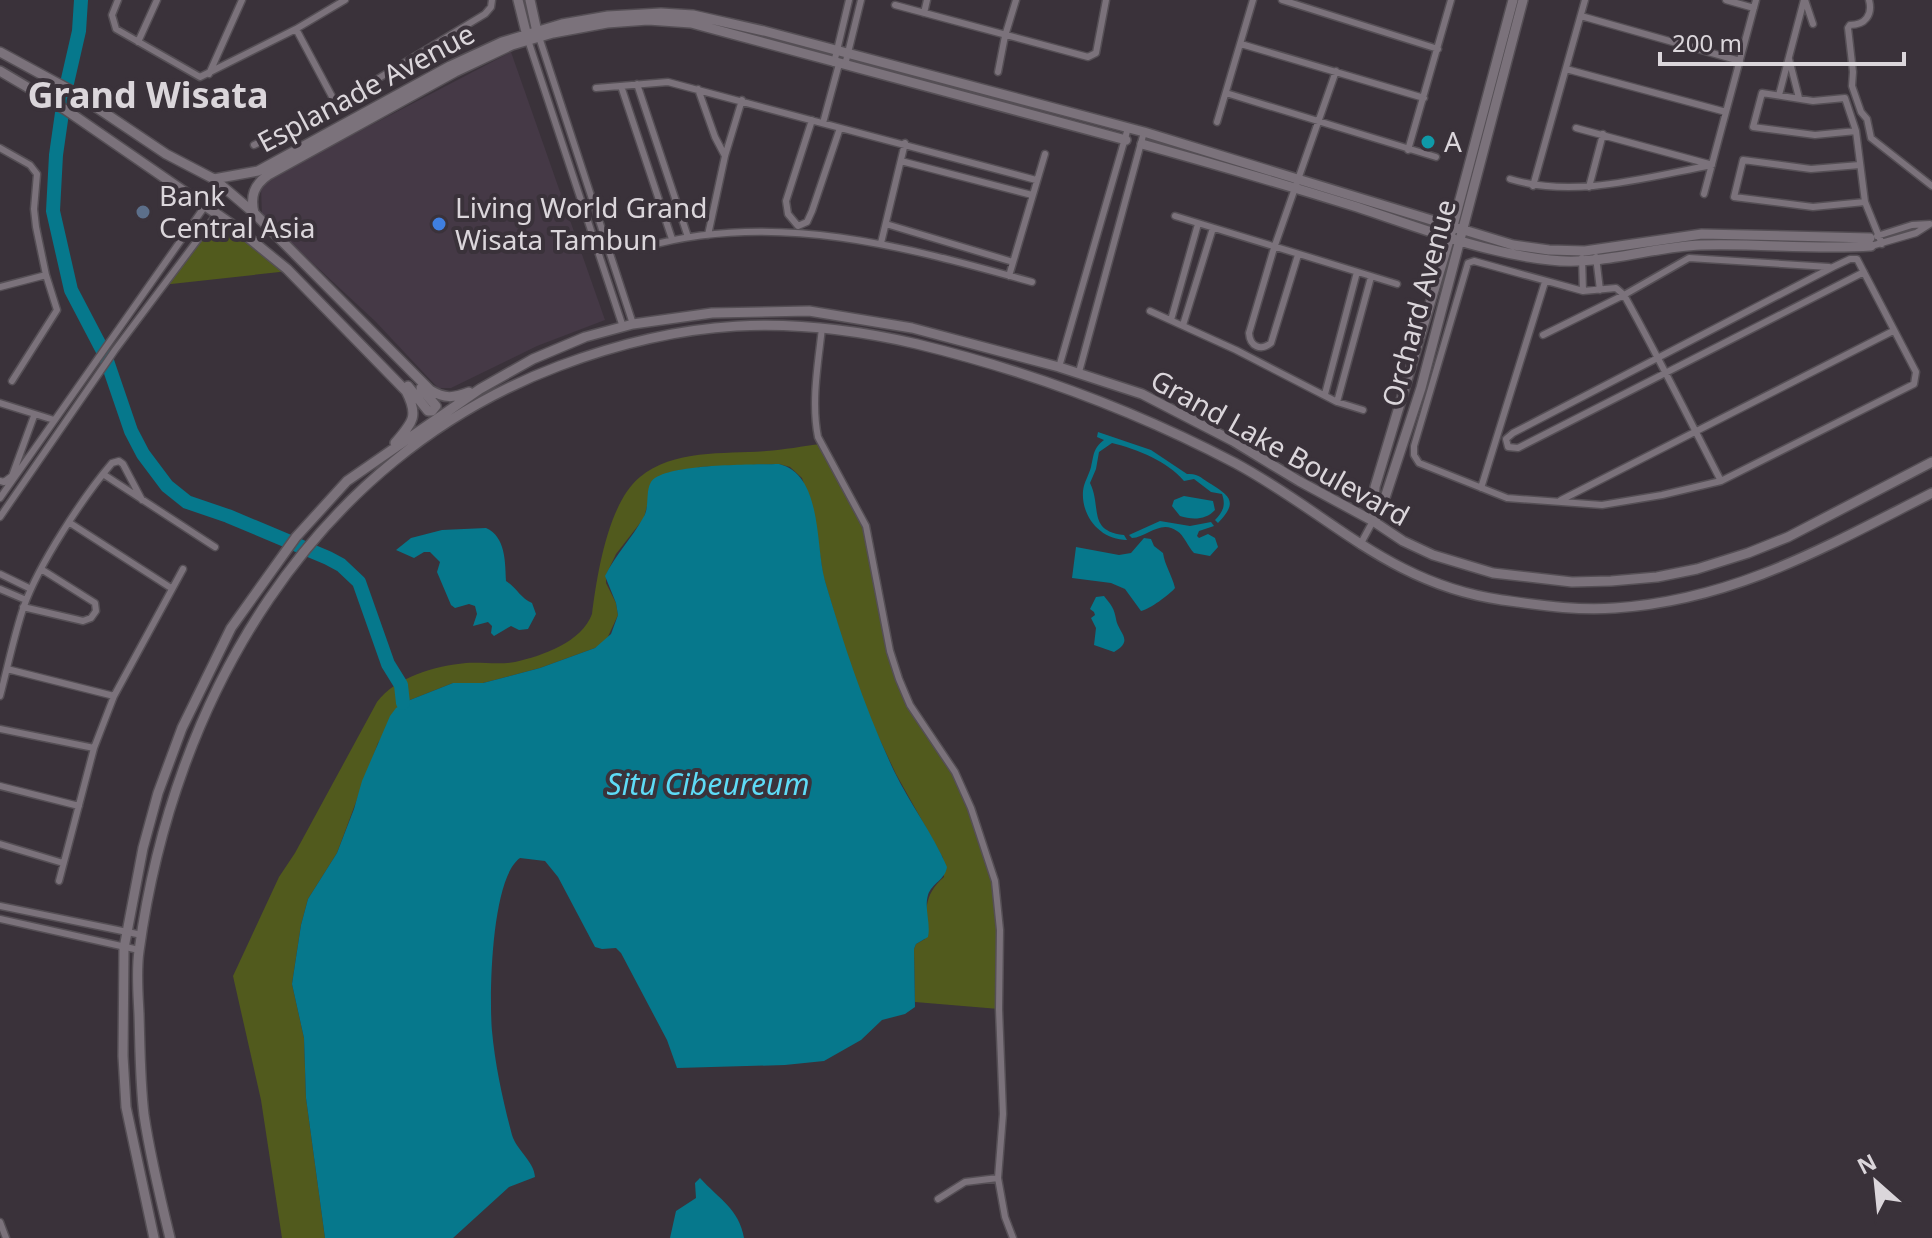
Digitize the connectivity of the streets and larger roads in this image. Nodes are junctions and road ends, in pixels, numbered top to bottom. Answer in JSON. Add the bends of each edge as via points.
{"nodes":[{"id":1,"x":118,"y":0,"type":"edge"},
{"id":2,"x":157,"y":0,"type":"edge"},
{"id":3,"x":242,"y":0,"type":"edge"},
{"id":4,"x":345,"y":0,"type":"edge"},
{"id":5,"x":492,"y":0,"type":"edge"},
{"id":6,"x":518,"y":0,"type":"edge"},
{"id":7,"x":530,"y":0,"type":"edge"},
{"id":8,"x":849,"y":0,"type":"edge"},
{"id":9,"x":861,"y":0,"type":"edge"},
{"id":10,"x":927,"y":0,"type":"edge"},
{"id":11,"x":1016,"y":0,"type":"edge"},
{"id":12,"x":1106,"y":0,"type":"edge"},
{"id":13,"x":1253,"y":0,"type":"edge"},
{"id":14,"x":1282,"y":0,"type":"edge"},
{"id":15,"x":1451,"y":0,"type":"edge"},
{"id":16,"x":1513,"y":0,"type":"edge"},
{"id":17,"x":1523,"y":0,"type":"edge"},
{"id":18,"x":1585,"y":0,"type":"edge"},
{"id":19,"x":1726,"y":0,"type":"edge"},
{"id":20,"x":1804,"y":0,"type":"edge"},
{"id":21,"x":1869,"y":0,"type":"edge"},
{"id":22,"x":1755,"y":4,"type":"edge"},
{"id":23,"x":895,"y":5,"type":"dead end"},
{"id":24,"x":846,"y":10,"type":"junction"},
{"id":25,"x":857,"y":13,"type":"junction"},
{"id":26,"x":924,"y":13,"type":"junction"},
{"id":27,"x":1581,"y":16,"type":"junction"},
{"id":28,"x":1813,"y":24,"type":"dead end"},
{"id":29,"x":296,"y":29,"type":"junction"},
{"id":30,"x":538,"y":33,"type":"junction"},
{"id":31,"x":1005,"y":36,"type":"junction"},
{"id":32,"x":525,"y":37,"type":"junction"},
{"id":33,"x":138,"y":42,"type":"junction"},
{"id":34,"x":511,"y":42,"type":"junction"},
{"id":35,"x":1241,"y":44,"type":"junction"},
{"id":36,"x":1438,"y":49,"type":"junction"},
{"id":37,"x":836,"y":51,"type":"junction"},
{"id":38,"x":0,"y":52,"type":"edge"},
{"id":39,"x":848,"y":54,"type":"junction"},
{"id":40,"x":1789,"y":58,"type":"junction"},
{"id":41,"x":1740,"y":61,"type":"junction"},
{"id":42,"x":839,"y":64,"type":"junction"},
{"id":43,"x":1566,"y":69,"type":"junction"},
{"id":44,"x":0,"y":71,"type":"edge"},
{"id":45,"x":1336,"y":71,"type":"junction"},
{"id":46,"x":998,"y":72,"type":"dead end"},
{"id":47,"x":1499,"y":72,"type":"junction"},
{"id":48,"x":209,"y":74,"type":"junction"},
{"id":49,"x":637,"y":84,"type":"junction"},
{"id":50,"x":621,"y":86,"type":"junction"},
{"id":51,"x":596,"y":88,"type":"dead end"},
{"id":52,"x":698,"y":89,"type":"junction"},
{"id":53,"x":1226,"y":93,"type":"junction"},
{"id":54,"x":1779,"y":95,"type":"junction"},
{"id":55,"x":1424,"y":98,"type":"junction"},
{"id":56,"x":1799,"y":98,"type":"junction"},
{"id":57,"x":742,"y":100,"type":"junction"},
{"id":58,"x":336,"y":104,"type":"junction"},
{"id":59,"x":1726,"y":112,"type":"junction"},
{"id":60,"x":812,"y":120,"type":"junction"},
{"id":61,"x":1217,"y":122,"type":"dead end"},
{"id":62,"x":823,"y":123,"type":"junction"},
{"id":63,"x":1318,"y":123,"type":"junction"},
{"id":64,"x":840,"y":128,"type":"junction"},
{"id":65,"x":1128,"y":128,"type":"junction"},
{"id":66,"x":1576,"y":128,"type":"dead end"},
{"id":67,"x":1856,"y":131,"type":"junction"},
{"id":68,"x":1144,"y":132,"type":"junction"},
{"id":69,"x":1603,"y":134,"type":"junction"},
{"id":70,"x":1126,"y":140,"type":"junction"},
{"id":71,"x":905,"y":143,"type":"junction"},
{"id":72,"x":1142,"y":144,"type":"junction"},
{"id":73,"x":254,"y":145,"type":"dead end"},
{"id":74,"x":0,"y":148,"type":"edge"},
{"id":75,"x":1408,"y":150,"type":"junction"},
{"id":76,"x":1045,"y":154,"type":"dead end"},
{"id":77,"x":725,"y":156,"type":"junction"},
{"id":78,"x":1436,"y":157,"type":"dead end"},
{"id":79,"x":901,"y":161,"type":"junction"},
{"id":80,"x":1712,"y":165,"type":"junction"},
{"id":81,"x":1860,"y":165,"type":"junction"},
{"id":82,"x":214,"y":179,"type":"junction"},
{"id":83,"x":1510,"y":179,"type":"dead end"},
{"id":84,"x":1036,"y":180,"type":"junction"},
{"id":85,"x":1297,"y":182,"type":"junction"},
{"id":86,"x":1533,"y":186,"type":"junction"},
{"id":87,"x":1932,"y":186,"type":"edge"},
{"id":88,"x":1589,"y":187,"type":"junction"},
{"id":89,"x":1704,"y":194,"type":"dead end"},
{"id":90,"x":1032,"y":195,"type":"junction"},
{"id":91,"x":1865,"y":202,"type":"junction"},
{"id":92,"x":205,"y":206,"type":"junction"},
{"id":93,"x":254,"y":213,"type":"junction"},
{"id":94,"x":217,"y":214,"type":"junction"},
{"id":95,"x":1175,"y":216,"type":"dead end"},
{"id":96,"x":1931,"y":223,"type":"edge"},
{"id":97,"x":886,"y":224,"type":"junction"},
{"id":98,"x":1198,"y":224,"type":"junction"},
{"id":99,"x":1213,"y":228,"type":"junction"},
{"id":100,"x":1456,"y":233,"type":"junction"},
{"id":101,"x":708,"y":235,"type":"junction"},
{"id":102,"x":688,"y":237,"type":"junction"},
{"id":103,"x":672,"y":239,"type":"junction"},
{"id":104,"x":1873,"y":240,"type":"junction"},
{"id":105,"x":881,"y":243,"type":"junction"},
{"id":106,"x":1882,"y":244,"type":"junction"},
{"id":107,"x":645,"y":247,"type":"dead end"},
{"id":108,"x":1274,"y":248,"type":"junction"},
{"id":109,"x":1595,"y":250,"type":"junction"},
{"id":110,"x":1581,"y":251,"type":"junction"},
{"id":111,"x":1298,"y":255,"type":"junction"},
{"id":112,"x":1596,"y":261,"type":"junction"},
{"id":113,"x":1013,"y":262,"type":"junction"},
{"id":114,"x":1582,"y":262,"type":"junction"},
{"id":115,"x":1833,"y":267,"type":"junction"},
{"id":116,"x":1357,"y":272,"type":"junction"},
{"id":117,"x":1864,"y":272,"type":"junction"},
{"id":118,"x":46,"y":275,"type":"junction"},
{"id":119,"x":1009,"y":276,"type":"junction"},
{"id":120,"x":1371,"y":277,"type":"junction"},
{"id":121,"x":1032,"y":282,"type":"dead end"},
{"id":122,"x":1545,"y":282,"type":"junction"},
{"id":123,"x":1397,"y":284,"type":"dead end"},
{"id":124,"x":0,"y":287,"type":"edge"},
{"id":125,"x":1600,"y":290,"type":"junction"},
{"id":126,"x":1583,"y":291,"type":"junction"},
{"id":127,"x":1624,"y":295,"type":"junction"},
{"id":128,"x":1150,"y":311,"type":"dead end"},
{"id":129,"x":1171,"y":320,"type":"junction"},
{"id":130,"x":367,"y":325,"type":"junction"},
{"id":131,"x":1183,"y":325,"type":"junction"},
{"id":132,"x":628,"y":326,"type":"junction"},
{"id":133,"x":822,"y":328,"type":"junction"},
{"id":134,"x":1893,"y":331,"type":"junction"},
{"id":135,"x":1543,"y":335,"type":"dead end"},
{"id":136,"x":1659,"y":359,"type":"junction"},
{"id":137,"x":1038,"y":361,"type":"junction"},
{"id":138,"x":385,"y":367,"type":"junction"},
{"id":139,"x":1059,"y":367,"type":"junction"},
{"id":140,"x":1079,"y":372,"type":"junction"},
{"id":141,"x":1666,"y":373,"type":"junction"},
{"id":142,"x":1034,"y":376,"type":"junction"},
{"id":143,"x":12,"y":381,"type":"dead end"},
{"id":144,"x":1106,"y":382,"type":"junction"},
{"id":145,"x":480,"y":389,"type":"junction"},
{"id":146,"x":1325,"y":394,"type":"junction"},
{"id":147,"x":1099,"y":401,"type":"junction"},
{"id":148,"x":1337,"y":402,"type":"junction"},
{"id":149,"x":0,"y":403,"type":"edge"},
{"id":150,"x":1363,"y":410,"type":"dead end"},
{"id":151,"x":34,"y":416,"type":"junction"},
{"id":152,"x":54,"y":420,"type":"junction"},
{"id":153,"x":64,"y":423,"type":"junction"},
{"id":154,"x":1695,"y":430,"type":"junction"},
{"id":155,"x":387,"y":451,"type":"junction"},
{"id":156,"x":1932,"y":462,"type":"edge"},
{"id":157,"x":103,"y":474,"type":"junction"},
{"id":158,"x":0,"y":481,"type":"edge"},
{"id":159,"x":1721,"y":481,"type":"junction"},
{"id":160,"x":1481,"y":488,"type":"junction"},
{"id":161,"x":1932,"y":493,"type":"edge"},
{"id":162,"x":0,"y":498,"type":"edge"},
{"id":163,"x":142,"y":500,"type":"junction"},
{"id":164,"x":1559,"y":501,"type":"junction"},
{"id":165,"x":0,"y":517,"type":"edge"},
{"id":166,"x":1373,"y":521,"type":"junction"},
{"id":167,"x":70,"y":523,"type":"junction"},
{"id":168,"x":1360,"y":545,"type":"junction"},
{"id":169,"x":215,"y":547,"type":"dead end"},
{"id":170,"x":41,"y":569,"type":"junction"},
{"id":171,"x":183,"y":569,"type":"dead end"},
{"id":172,"x":0,"y":574,"type":"edge"},
{"id":173,"x":171,"y":588,"type":"junction"},
{"id":174,"x":0,"y":589,"type":"edge"},
{"id":175,"x":31,"y":589,"type":"junction"},
{"id":176,"x":25,"y":604,"type":"junction"},
{"id":177,"x":7,"y":669,"type":"junction"},
{"id":178,"x":0,"y":696,"type":"edge"},
{"id":179,"x":114,"y":696,"type":"junction"},
{"id":180,"x":0,"y":729,"type":"edge"},
{"id":181,"x":94,"y":748,"type":"junction"},
{"id":182,"x":0,"y":786,"type":"edge"},
{"id":183,"x":79,"y":806,"type":"junction"},
{"id":184,"x":0,"y":844,"type":"edge"},
{"id":185,"x":63,"y":863,"type":"junction"},
{"id":186,"x":59,"y":881,"type":"dead end"},
{"id":187,"x":0,"y":906,"type":"edge"},
{"id":188,"x":0,"y":919,"type":"edge"},
{"id":189,"x":126,"y":931,"type":"junction"},
{"id":190,"x":142,"y":935,"type":"junction"},
{"id":191,"x":124,"y":948,"type":"junction"},
{"id":192,"x":139,"y":950,"type":"junction"},
{"id":193,"x":998,"y":1178,"type":"junction"},
{"id":194,"x":938,"y":1199,"type":"dead end"},
{"id":195,"x":0,"y":1222,"type":"edge"},
{"id":196,"x":6,"y":1238,"type":"edge"},
{"id":197,"x":154,"y":1238,"type":"edge"},
{"id":198,"x":170,"y":1238,"type":"edge"},
{"id":199,"x":1013,"y":1238,"type":"edge"}],
"edges":[{"from":1,"to":33,"type":"street","via":[[113,24]]},
{"from":2,"to":33,"type":"street"},
{"from":3,"to":48,"type":"street"},
{"from":4,"to":29,"type":"street"},
{"from":5,"to":58,"type":"street","via":[[485,14]]},
{"from":6,"to":32,"type":"street"},
{"from":7,"to":30,"type":"street"},
{"from":8,"to":24,"type":"street"},
{"from":9,"to":25,"type":"street"},
{"from":10,"to":26,"type":"street"},
{"from":11,"to":31,"type":"street"},
{"from":12,"to":31,"type":"street","via":[[1092,57]]},
{"from":13,"to":35,"type":"street"},
{"from":14,"to":36,"type":"street"},
{"from":15,"to":36,"type":"street"},
{"from":16,"to":47,"type":"street","name":"Orchard Avenue"},
{"from":17,"to":47,"type":"street","name":"Orchard Avenue"},
{"from":18,"to":27,"type":"street"},
{"from":19,"to":22,"type":"street"},
{"from":20,"to":28,"type":"street"},
{"from":20,"to":40,"type":"street"},
{"from":21,"to":87,"type":"street","via":[[1865,21],[1848,28],[1854,96],[1871,138]]},
{"from":22,"to":41,"type":"street"},
{"from":23,"to":26,"type":"street"},
{"from":24,"to":25,"type":"street"},
{"from":24,"to":37,"type":"street"},
{"from":25,"to":39,"type":"street"},
{"from":26,"to":31,"type":"street"},
{"from":27,"to":41,"type":"street"},
{"from":27,"to":43,"type":"street"},
{"from":29,"to":48,"type":"street"},
{"from":29,"to":58,"type":"street"},
{"from":30,"to":32,"type":"street","name":"Esplanade Avenue"},
{"from":30,"to":37,"type":"street","via":[[608,16],[678,14]]},
{"from":30,"to":42,"type":"street","via":[[607,23],[691,23]]},
{"from":30,"to":132,"type":"street"},
{"from":31,"to":46,"type":"street"},
{"from":32,"to":34,"type":"street","name":"Esplanade Avenue"},
{"from":32,"to":132,"type":"street"},
{"from":33,"to":48,"type":"street","via":[[195,76]]},
{"from":34,"to":82,"type":"street","name":"Esplanade Avenue","via":[[450,66],[258,171]]},
{"from":34,"to":93,"type":"street","name":"Esplanade Avenue","via":[[268,175],[253,193]]},
{"from":35,"to":45,"type":"street"},
{"from":35,"to":53,"type":"street"},
{"from":36,"to":55,"type":"street"},
{"from":37,"to":39,"type":"street"},
{"from":37,"to":42,"type":"street"},
{"from":38,"to":82,"type":"street"},
{"from":39,"to":42,"type":"street"},
{"from":39,"to":65,"type":"street"},
{"from":40,"to":54,"type":"street"},
{"from":40,"to":56,"type":"street"},
{"from":41,"to":59,"type":"street"},
{"from":42,"to":62,"type":"street"},
{"from":42,"to":70,"type":"street"},
{"from":43,"to":59,"type":"street"},
{"from":43,"to":86,"type":"street"},
{"from":44,"to":92,"type":"street"},
{"from":45,"to":55,"type":"street"},
{"from":45,"to":63,"type":"street"},
{"from":47,"to":100,"type":"street","name":"Orchard Avenue"},
{"from":49,"to":50,"type":"street"},
{"from":49,"to":52,"type":"street","via":[[668,82]]},
{"from":49,"to":102,"type":"street"},
{"from":50,"to":51,"type":"street"},
{"from":50,"to":103,"type":"street"},
{"from":52,"to":57,"type":"street"},
{"from":52,"to":77,"type":"street"},
{"from":53,"to":61,"type":"street"},
{"from":53,"to":63,"type":"street"},
{"from":54,"to":56,"type":"street"},
{"from":54,"to":67,"type":"street","via":[[1762,93],[1753,127],[1815,135]]},
{"from":55,"to":75,"type":"street"},
{"from":56,"to":67,"type":"street","via":[[1845,98]]},
{"from":57,"to":60,"type":"street"},
{"from":57,"to":77,"type":"street"},
{"from":58,"to":73,"type":"street"},
{"from":59,"to":80,"type":"street"},
{"from":60,"to":62,"type":"street"},
{"from":60,"to":64,"type":"street","via":[[786,201],[798,226],[812,211]]},
{"from":62,"to":64,"type":"street"},
{"from":63,"to":75,"type":"street"},
{"from":63,"to":85,"type":"street"},
{"from":64,"to":71,"type":"street"},
{"from":65,"to":68,"type":"street"},
{"from":65,"to":70,"type":"street"},
{"from":66,"to":69,"type":"street"},
{"from":67,"to":81,"type":"street"},
{"from":68,"to":72,"type":"street"},
{"from":68,"to":85,"type":"street"},
{"from":69,"to":80,"type":"street"},
{"from":69,"to":88,"type":"street"},
{"from":70,"to":72,"type":"street"},
{"from":70,"to":139,"type":"street"},
{"from":71,"to":79,"type":"street"},
{"from":71,"to":84,"type":"street"},
{"from":72,"to":85,"type":"street"},
{"from":72,"to":140,"type":"street"},
{"from":74,"to":118,"type":"street","via":[[36,170],[34,209]]},
{"from":75,"to":78,"type":"street"},
{"from":76,"to":84,"type":"street"},
{"from":77,"to":101,"type":"street"},
{"from":79,"to":90,"type":"street"},
{"from":79,"to":97,"type":"street"},
{"from":80,"to":88,"type":"street"},
{"from":80,"to":89,"type":"street"},
{"from":81,"to":91,"type":"street"},
{"from":81,"to":91,"type":"street","via":[[1811,169],[1743,160],[1734,197],[1813,207]]},
{"from":82,"to":93,"type":"street"},
{"from":83,"to":86,"type":"street"},
{"from":84,"to":90,"type":"street"},
{"from":85,"to":100,"type":"street"},
{"from":85,"to":108,"type":"street"},
{"from":86,"to":88,"type":"street"},
{"from":90,"to":113,"type":"street"},
{"from":91,"to":104,"type":"street"},
{"from":92,"to":94,"type":"street"},
{"from":92,"to":152,"type":"street"},
{"from":93,"to":130,"type":"street"},
{"from":94,"to":138,"type":"street","via":[[289,271]]},
{"from":94,"to":153,"type":"street"},
{"from":95,"to":98,"type":"street"},
{"from":96,"to":104,"type":"street"},
{"from":96,"to":106,"type":"street"},
{"from":97,"to":105,"type":"street"},
{"from":97,"to":113,"type":"street"},
{"from":98,"to":99,"type":"street"},
{"from":98,"to":129,"type":"street"},
{"from":99,"to":108,"type":"street"},
{"from":99,"to":131,"type":"street"},
{"from":100,"to":110,"type":"street"},
{"from":100,"to":114,"type":"street","via":[[1510,254]]},
{"from":100,"to":166,"type":"street","name":"Orchard Avenue","via":[[1375,487]]},
{"from":100,"to":166,"type":"street","name":"Orchard Avenue","via":[[1421,388]]},
{"from":101,"to":102,"type":"street"},
{"from":101,"to":105,"type":"street","via":[[763,231]]},
{"from":102,"to":103,"type":"street"},
{"from":103,"to":107,"type":"street"},
{"from":104,"to":106,"type":"street"},
{"from":104,"to":106,"type":"street"},
{"from":104,"to":109,"type":"street","via":[[1702,234]]},
{"from":104,"to":112,"type":"street","via":[[1825,249],[1700,245]]},
{"from":105,"to":119,"type":"street"},
{"from":108,"to":111,"type":"street"},
{"from":108,"to":111,"type":"street","via":[[1249,333],[1257,347],[1271,343]]},
{"from":109,"to":110,"type":"street"},
{"from":109,"to":112,"type":"street"},
{"from":110,"to":114,"type":"street"},
{"from":111,"to":116,"type":"street"},
{"from":112,"to":114,"type":"street"},
{"from":112,"to":125,"type":"street"},
{"from":113,"to":119,"type":"street"},
{"from":114,"to":126,"type":"street"},
{"from":115,"to":117,"type":"street","via":[[1854,258]]},
{"from":115,"to":127,"type":"street","via":[[1689,258]]},
{"from":115,"to":136,"type":"street"},
{"from":116,"to":120,"type":"street"},
{"from":116,"to":146,"type":"street"},
{"from":117,"to":134,"type":"street"},
{"from":117,"to":141,"type":"street"},
{"from":118,"to":124,"type":"street"},
{"from":118,"to":143,"type":"street","via":[[56,314]]},
{"from":119,"to":121,"type":"street"},
{"from":120,"to":123,"type":"street"},
{"from":120,"to":148,"type":"street"},
{"from":122,"to":126,"type":"street"},
{"from":122,"to":160,"type":"street"},
{"from":122,"to":160,"type":"street","via":[[1474,261],[1466,267],[1414,455],[1419,463]]},
{"from":125,"to":126,"type":"street"},
{"from":125,"to":127,"type":"street","via":[[1616,288]]},
{"from":127,"to":135,"type":"street"},
{"from":127,"to":136,"type":"street"},
{"from":128,"to":129,"type":"street"},
{"from":129,"to":131,"type":"street"},
{"from":130,"to":138,"type":"street","via":[[434,403],[432,411],[393,368]]},
{"from":130,"to":145,"type":"street","via":[[441,397]]},
{"from":131,"to":146,"type":"street"},
{"from":132,"to":137,"type":"street","name":"Grand Lake Boulevard","via":[[712,313],[809,311],[912,328]]},
{"from":132,"to":145,"type":"street","name":"Grand Lake Boulevard","via":[[533,359]]},
{"from":133,"to":142,"type":"street","name":"Grand Lake Boulevard","via":[[914,344]]},
{"from":133,"to":190,"type":"street","name":"Grand Lake Boulevard","via":[[759,325],[673,332],[594,353],[514,383],[430,432],[357,492],[289,568],[243,637],[194,739],[158,852]]},
{"from":133,"to":193,"type":"street","via":[[818,437],[866,526],[899,679],[955,772],[995,881],[1003,1114]]},
{"from":134,"to":154,"type":"street"},
{"from":134,"to":159,"type":"street","via":[[1916,372],[1914,384]]},
{"from":136,"to":141,"type":"street"},
{"from":136,"to":141,"type":"street","via":[[1513,433],[1506,439],[1508,447],[1518,448]]},
{"from":137,"to":139,"type":"street","name":"Grand Lake Boulevard"},
{"from":137,"to":142,"type":"street"},
{"from":138,"to":155,"type":"street","via":[[415,408],[414,419]]},
{"from":139,"to":140,"type":"street","name":"Grand Lake Boulevard"},
{"from":140,"to":144,"type":"street","name":"Grand Lake Boulevard"},
{"from":141,"to":154,"type":"street"},
{"from":142,"to":147,"type":"street","name":"Grand Lake Boulevard"},
{"from":144,"to":147,"type":"street"},
{"from":144,"to":166,"type":"street","name":"Grand Lake Boulevard","via":[[1192,419]]},
{"from":145,"to":155,"type":"street","name":"Grand Lake Boulevard"},
{"from":146,"to":148,"type":"street"},
{"from":147,"to":168,"type":"street","name":"Grand Lake Boulevard","via":[[1241,466]]},
{"from":148,"to":150,"type":"street"},
{"from":149,"to":151,"type":"street"},
{"from":151,"to":152,"type":"street"},
{"from":151,"to":158,"type":"street","via":[[12,476]]},
{"from":152,"to":153,"type":"street"},
{"from":152,"to":162,"type":"street"},
{"from":153,"to":165,"type":"street"},
{"from":154,"to":159,"type":"street"},
{"from":154,"to":164,"type":"street"},
{"from":155,"to":189,"type":"street","name":"Grand Lake Boulevard","via":[[347,481],[296,537],[231,628],[182,728],[150,820]]},
{"from":156,"to":166,"type":"street","name":"Grand Lake Boulevard","via":[[1748,553],[1697,569],[1626,580],[1572,582],[1493,573],[1433,555]]},
{"from":157,"to":163,"type":"street"},
{"from":157,"to":163,"type":"street","via":[[119,461]]},
{"from":157,"to":167,"type":"street"},
{"from":159,"to":164,"type":"street","via":[[1602,505]]},
{"from":160,"to":164,"type":"street","via":[[1507,498]]},
{"from":161,"to":168,"type":"street","name":"Grand Lake Boulevard","via":[[1759,577],[1703,595],[1610,609],[1456,591]]},
{"from":163,"to":169,"type":"street"},
{"from":166,"to":168,"type":"street","name":"Orchard Avenue"},
{"from":167,"to":170,"type":"street"},
{"from":167,"to":173,"type":"street"},
{"from":170,"to":175,"type":"street"},
{"from":170,"to":176,"type":"street","via":[[95,603],[96,611],[83,621]]},
{"from":171,"to":173,"type":"street"},
{"from":172,"to":175,"type":"street"},
{"from":173,"to":179,"type":"street"},
{"from":174,"to":176,"type":"street"},
{"from":175,"to":176,"type":"street"},
{"from":176,"to":177,"type":"street"},
{"from":177,"to":178,"type":"street"},
{"from":177,"to":179,"type":"street"},
{"from":179,"to":181,"type":"street"},
{"from":180,"to":181,"type":"street"},
{"from":181,"to":183,"type":"street"},
{"from":182,"to":183,"type":"street"},
{"from":183,"to":185,"type":"street"},
{"from":184,"to":185,"type":"street"},
{"from":185,"to":186,"type":"street"},
{"from":187,"to":189,"type":"street"},
{"from":188,"to":191,"type":"street"},
{"from":189,"to":190,"type":"street"},
{"from":189,"to":191,"type":"street","name":"Grand Lake Boulevard"},
{"from":190,"to":192,"type":"street","name":"Grand Lake Boulevard"},
{"from":191,"to":192,"type":"street"},
{"from":191,"to":197,"type":"street","name":"Grand Lake Boulevard","via":[[126,1107]]},
{"from":192,"to":198,"type":"street","name":"Grand Lake Boulevard","via":[[144,1112]]},
{"from":193,"to":194,"type":"street","via":[[965,1182]]},
{"from":193,"to":199,"type":"street"},
{"from":195,"to":196,"type":"street"}]}
